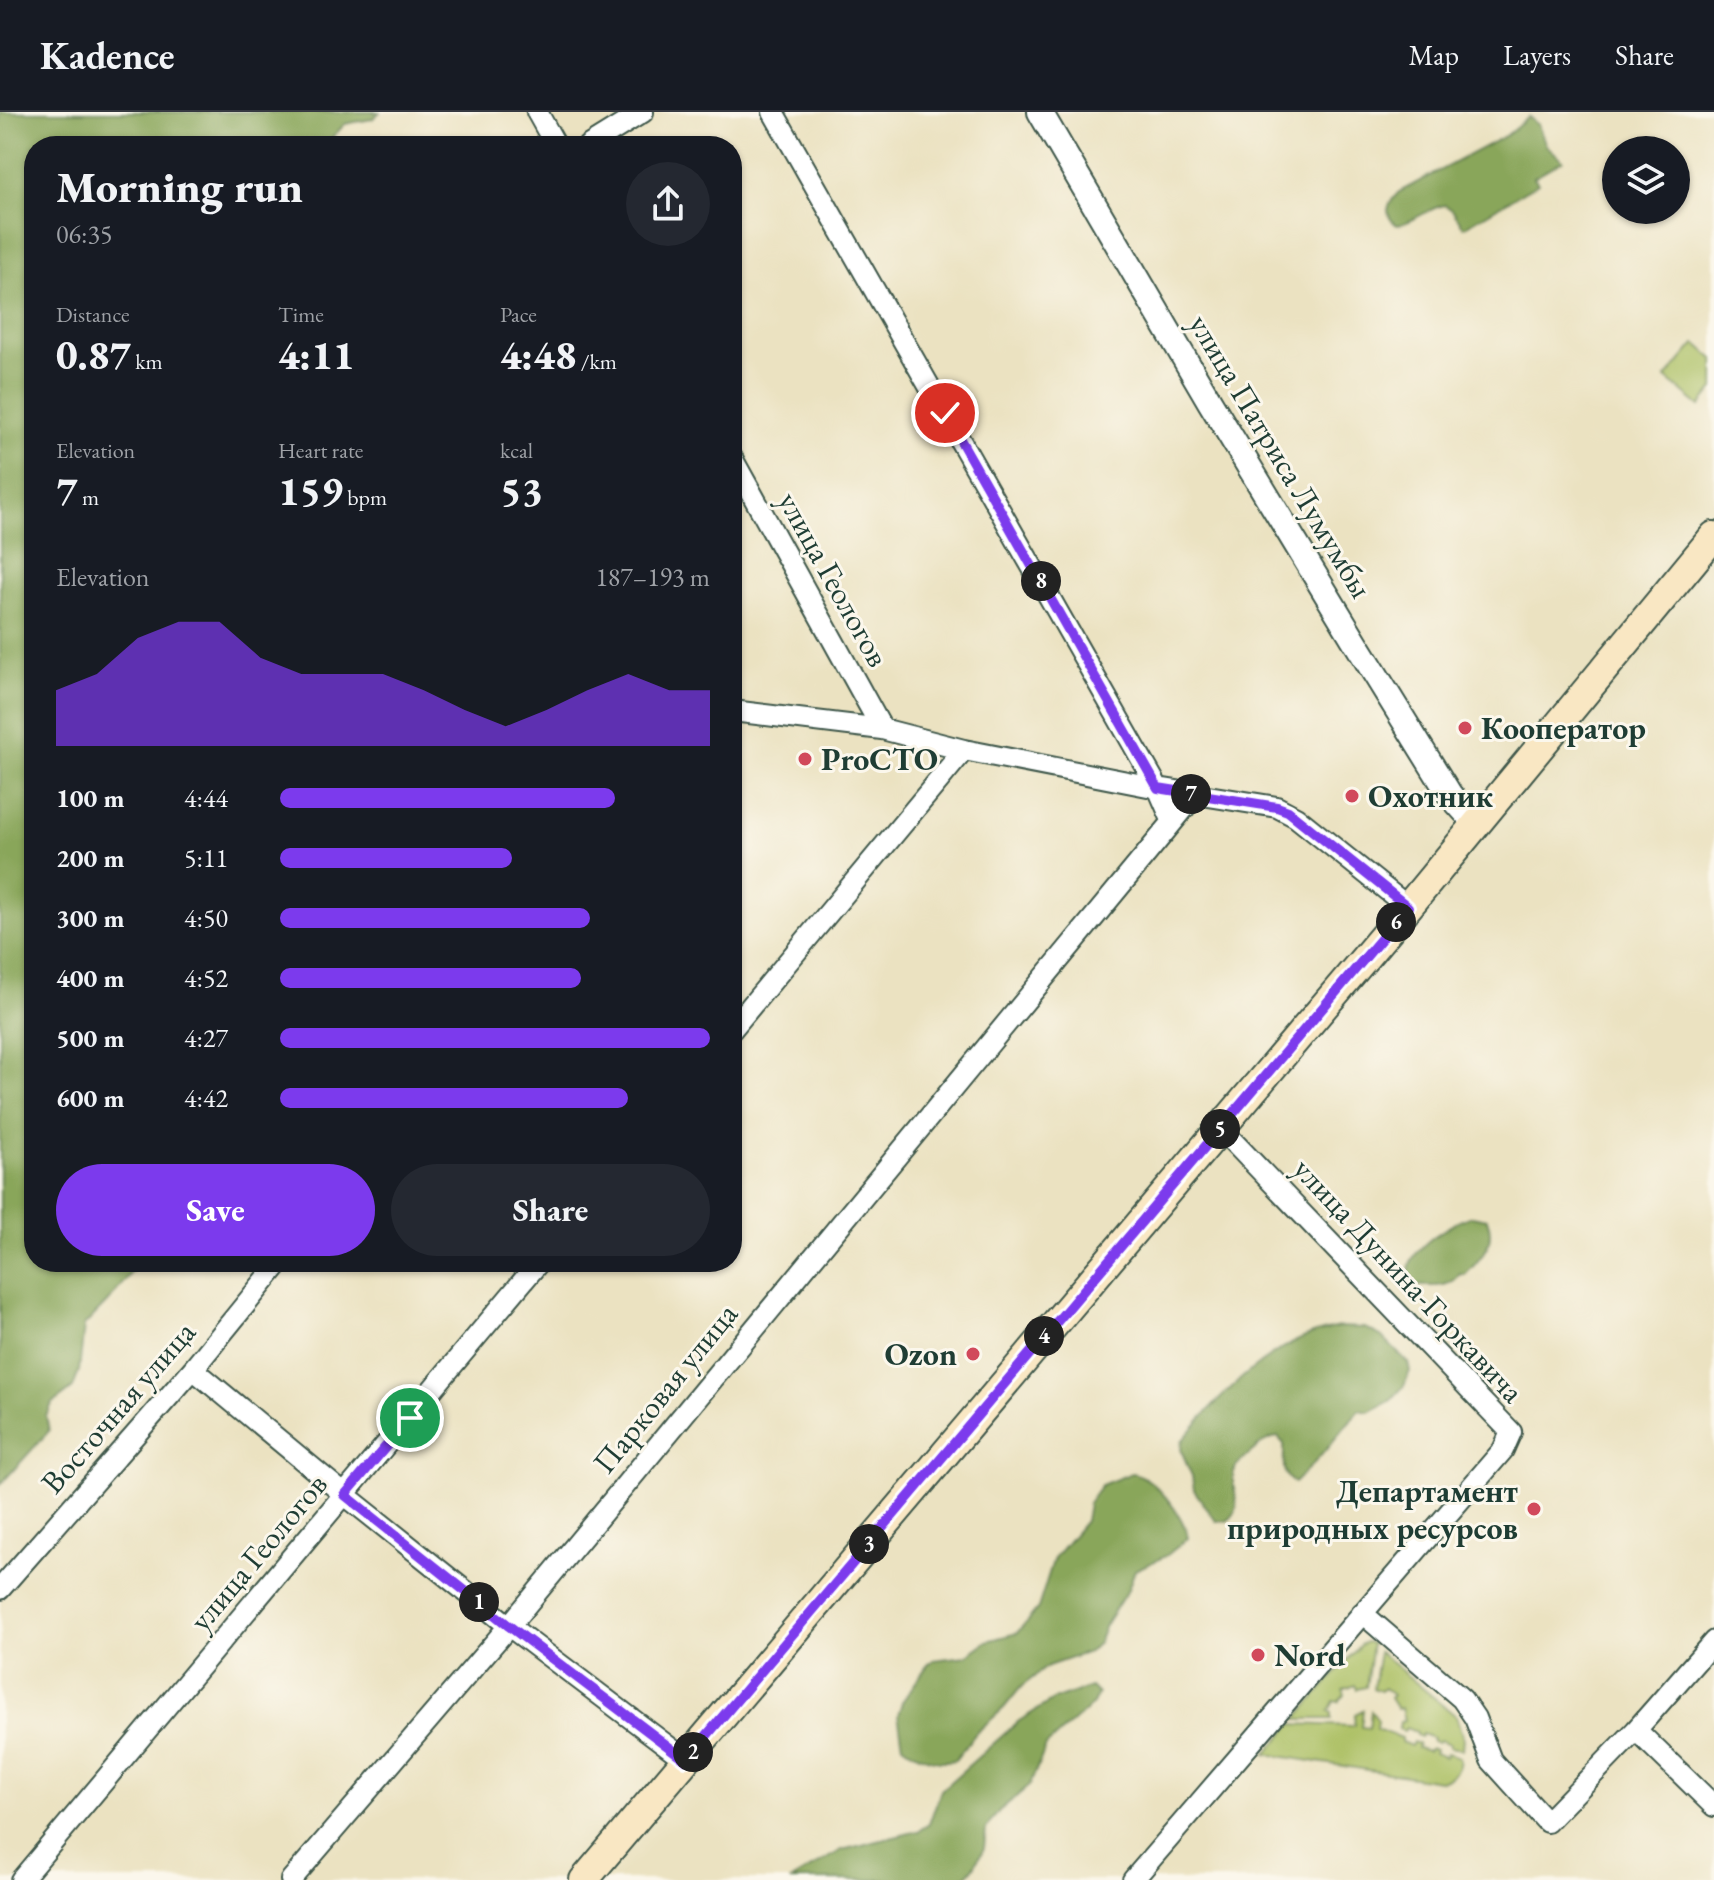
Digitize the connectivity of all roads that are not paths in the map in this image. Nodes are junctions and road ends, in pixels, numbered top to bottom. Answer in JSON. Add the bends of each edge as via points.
{"nodes":[{"id":1,"x":537,"y":112,"type":"edge"},
{"id":2,"x":643,"y":112,"type":"edge"},
{"id":3,"x":773,"y":112,"type":"edge"},
{"id":4,"x":1040,"y":112,"type":"edge"},
{"id":5,"x":550,"y":136,"type":"edge"},
{"id":6,"x":604,"y":136,"type":"edge"},
{"id":7,"x":742,"y":476,"type":"edge"},
{"id":8,"x":1714,"y":536,"type":"edge"},
{"id":9,"x":742,"y":712,"type":"edge"},
{"id":10,"x":882,"y":729,"type":"junction"},
{"id":11,"x":964,"y":750,"type":"junction"},
{"id":12,"x":1158,"y":788,"type":"junction"},
{"id":13,"x":1195,"y":795,"type":"junction"},
{"id":14,"x":1172,"y":820,"type":"junction"},
{"id":15,"x":1477,"y":825,"type":"junction"},
{"id":16,"x":1408,"y":907,"type":"junction"},
{"id":17,"x":742,"y":1017,"type":"edge"},
{"id":18,"x":1220,"y":1128,"type":"junction"},
{"id":19,"x":272,"y":1272,"type":"edge"},
{"id":20,"x":531,"y":1272,"type":"edge"},
{"id":21,"x":193,"y":1369,"type":"junction"},
{"id":22,"x":345,"y":1495,"type":"junction"},
{"id":23,"x":0,"y":1589,"type":"edge"},
{"id":24,"x":1362,"y":1613,"type":"junction"},
{"id":25,"x":509,"y":1626,"type":"junction"},
{"id":26,"x":1714,"y":1641,"type":"edge"},
{"id":27,"x":1636,"y":1730,"type":"junction"},
{"id":28,"x":686,"y":1760,"type":"junction"},
{"id":29,"x":1714,"y":1806,"type":"edge"},
{"id":30,"x":21,"y":1880,"type":"edge"},
{"id":31,"x":291,"y":1880,"type":"edge"},
{"id":32,"x":584,"y":1880,"type":"edge"},
{"id":33,"x":1133,"y":1880,"type":"edge"}],
"edges":[{"from":1,"to":5,"type":"street"},
{"from":2,"to":6,"type":"street"},
{"from":3,"to":12,"type":"street"},
{"from":4,"to":15,"type":"street","name":"улица Патриса Лумумбы","via":[[1348,630],[1450,795]]},
{"from":7,"to":10,"type":"street","name":"улица Геологов"},
{"from":8,"to":15,"type":"main road"},
{"from":9,"to":10,"type":"street"},
{"from":10,"to":11,"type":"street"},
{"from":11,"to":12,"type":"street"},
{"from":11,"to":17,"type":"street"},
{"from":12,"to":13,"type":"street"},
{"from":12,"to":14,"type":"street"},
{"from":13,"to":14,"type":"street","name":"Парковая улица"},
{"from":13,"to":16,"type":"street","via":[[1288,811]]},
{"from":14,"to":25,"type":"street","name":"Парковая улица"},
{"from":15,"to":16,"type":"main road"},
{"from":16,"to":18,"type":"main road"},
{"from":18,"to":24,"type":"street","name":"улица Дунина-Горкавича","via":[[1511,1432],[1503,1450]]},
{"from":18,"to":28,"type":"main road"},
{"from":19,"to":21,"type":"street","name":"Восточная улица"},
{"from":20,"to":22,"type":"street","name":"улица Геологов"},
{"from":21,"to":22,"type":"street"},
{"from":21,"to":23,"type":"street","name":"Восточная улица"},
{"from":22,"to":25,"type":"street"},
{"from":22,"to":30,"type":"street","name":"улица Геологов"},
{"from":24,"to":27,"type":"street","via":[[1462,1699],[1491,1760],[1547,1822]]},
{"from":24,"to":33,"type":"street","name":"улица Дунина-Горкавича"},
{"from":25,"to":28,"type":"street"},
{"from":25,"to":31,"type":"street","name":"Парковая улица"},
{"from":26,"to":27,"type":"street"},
{"from":27,"to":29,"type":"street"},
{"from":28,"to":32,"type":"main road"}]}
